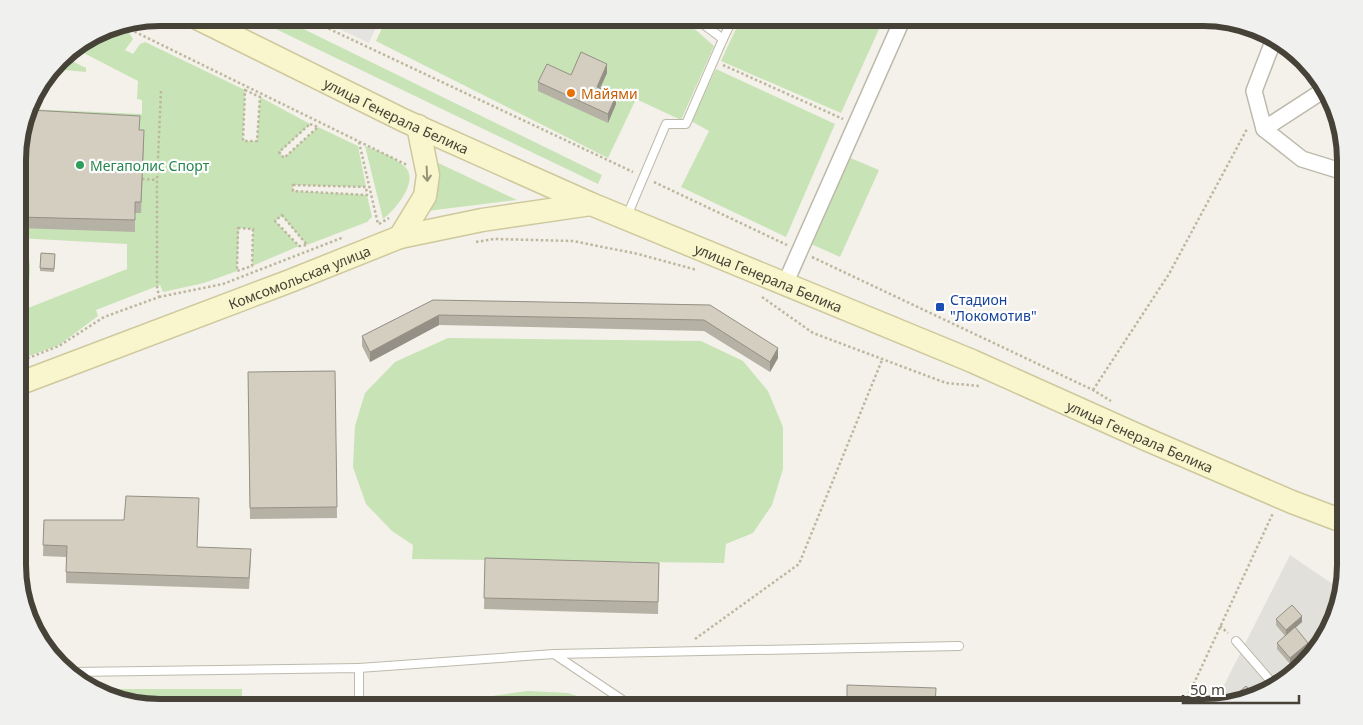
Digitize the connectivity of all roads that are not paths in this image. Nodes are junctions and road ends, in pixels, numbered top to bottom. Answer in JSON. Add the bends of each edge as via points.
{"nodes":[{"id":1,"x":706,"y":26,"type":"edge"},
{"id":2,"x":729,"y":26,"type":"edge"},
{"id":3,"x":899,"y":26,"type":"edge"},
{"id":4,"x":215,"y":27,"type":"edge"},
{"id":5,"x":723,"y":39,"type":"junction"},
{"id":6,"x":1272,"y":45,"type":"edge"},
{"id":7,"x":1319,"y":93,"type":"edge"},
{"id":8,"x":418,"y":126,"type":"junction"},
{"id":9,"x":1264,"y":129,"type":"junction"},
{"id":10,"x":1337,"y":170,"type":"edge"},
{"id":11,"x":591,"y":204,"type":"junction"},
{"id":12,"x":626,"y":217,"type":"junction"},
{"id":13,"x":400,"y":238,"type":"junction"},
{"id":14,"x":785,"y":284,"type":"junction"},
{"id":15,"x":26,"y":381,"type":"edge"},
{"id":16,"x":1337,"y":520,"type":"edge"},
{"id":17,"x":1236,"y":641,"type":"dead end"},
{"id":18,"x":958,"y":646,"type":"dead end"},
{"id":19,"x":554,"y":654,"type":"junction"},
{"id":20,"x":359,"y":668,"type":"junction"},
{"id":21,"x":81,"y":672,"type":"edge"},
{"id":22,"x":1269,"y":681,"type":"edge"},
{"id":23,"x":358,"y":699,"type":"edge"},
{"id":24,"x":620,"y":699,"type":"edge"}],
"edges":[{"from":1,"to":5,"type":"lane"},
{"from":2,"to":5,"type":"lane"},
{"from":3,"to":14,"type":"street"},
{"from":4,"to":8,"type":"main road","name":"улица Генерала Белика"},
{"from":5,"to":12,"type":"lane","via":[[686,124],[666,124]]},
{"from":6,"to":9,"type":"street","via":[[1254,91]]},
{"from":7,"to":9,"type":"street"},
{"from":8,"to":11,"type":"main road","name":"улица Генерала Белика"},
{"from":8,"to":13,"type":"main road","one_way":true,"via":[[428,175],[425,196]]},
{"from":9,"to":10,"type":"street","via":[[1302,159]]},
{"from":11,"to":12,"type":"main road","name":"улица Генерала Белика"},
{"from":11,"to":13,"type":"main road","name":"Комсомольская улица","via":[[482,220]]},
{"from":12,"to":14,"type":"main road","name":"улица Генерала Белика"},
{"from":13,"to":15,"type":"main road","name":"Комсомольская улица"},
{"from":14,"to":16,"type":"main road","name":"улица Генерала Белика","via":[[972,361],[1148,440],[1283,506]]},
{"from":17,"to":22,"type":"lane"},
{"from":18,"to":19,"type":"lane"},
{"from":19,"to":20,"type":"lane"},
{"from":19,"to":24,"type":"lane"},
{"from":20,"to":21,"type":"lane"},
{"from":20,"to":23,"type":"lane"}]}
